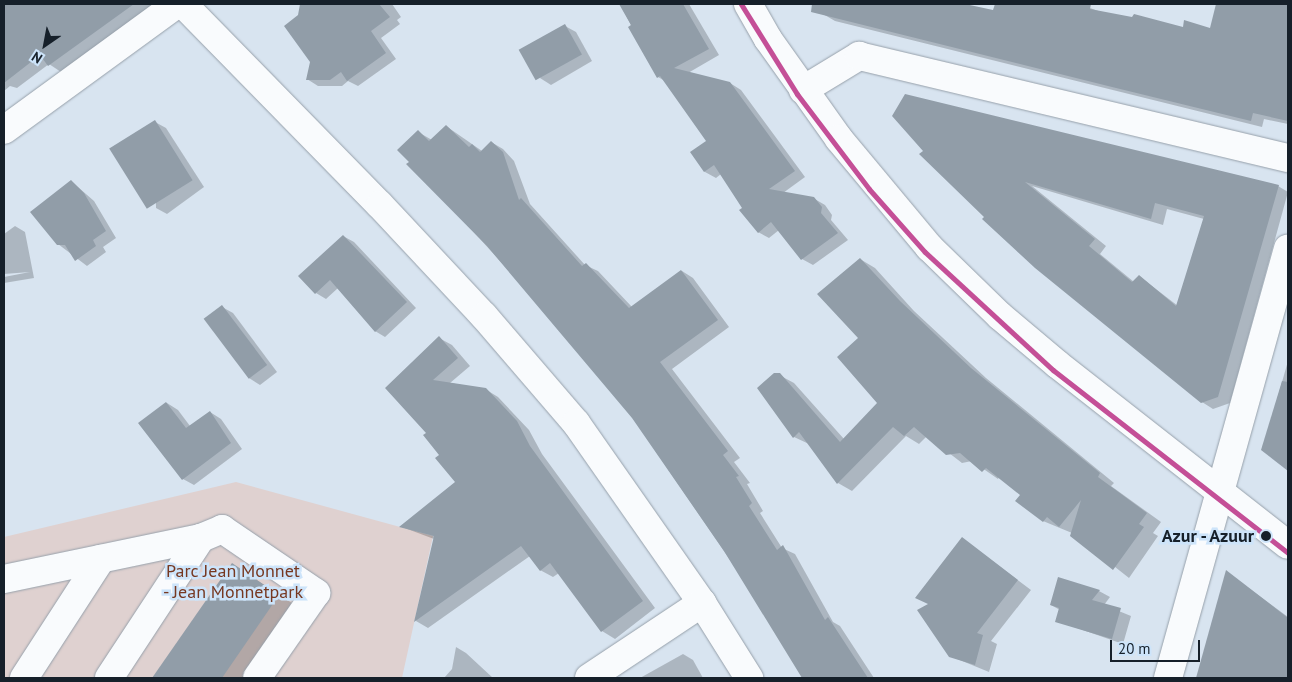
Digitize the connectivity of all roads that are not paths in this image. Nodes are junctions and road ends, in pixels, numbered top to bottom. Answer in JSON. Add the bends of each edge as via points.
{"nodes":[{"id":1,"x":177,"y":4,"type":"edge"},
{"id":2,"x":183,"y":4,"type":"edge"},
{"id":3,"x":748,"y":4,"type":"edge"},
{"id":4,"x":802,"y":90,"type":"junction"},
{"id":5,"x":4,"y":130,"type":"edge"},
{"id":6,"x":1288,"y":158,"type":"edge"},
{"id":7,"x":1288,"y":248,"type":"edge"},
{"id":8,"x":1220,"y":492,"type":"junction"},
{"id":9,"x":201,"y":538,"type":"junction"},
{"id":10,"x":1288,"y":545,"type":"edge"},
{"id":11,"x":101,"y":559,"type":"junction"},
{"id":12,"x":4,"y":579,"type":"edge"},
{"id":13,"x":702,"y":603,"type":"junction"},
{"id":14,"x":24,"y":678,"type":"edge"},
{"id":15,"x":109,"y":678,"type":"edge"},
{"id":16,"x":257,"y":678,"type":"edge"},
{"id":17,"x":589,"y":678,"type":"edge"},
{"id":18,"x":749,"y":678,"type":"edge"},
{"id":19,"x":1168,"y":678,"type":"edge"}],
"edges":[{"from":1,"to":5,"type":"street"},
{"from":2,"to":13,"type":"street","via":[[484,316],[576,423]]},
{"from":3,"to":4,"type":"street"},
{"from":4,"to":6,"type":"street","via":[[859,56]]},
{"from":4,"to":8,"type":"street","via":[[923,240],[1000,316]]},
{"from":7,"to":8,"type":"street"},
{"from":8,"to":10,"type":"street"},
{"from":8,"to":19,"type":"street"},
{"from":9,"to":11,"type":"street"},
{"from":9,"to":15,"type":"street"},
{"from":9,"to":16,"type":"street","via":[[222,529],[316,593]]},
{"from":11,"to":12,"type":"street"},
{"from":11,"to":14,"type":"street"},
{"from":13,"to":17,"type":"street"},
{"from":13,"to":18,"type":"street"}]}
